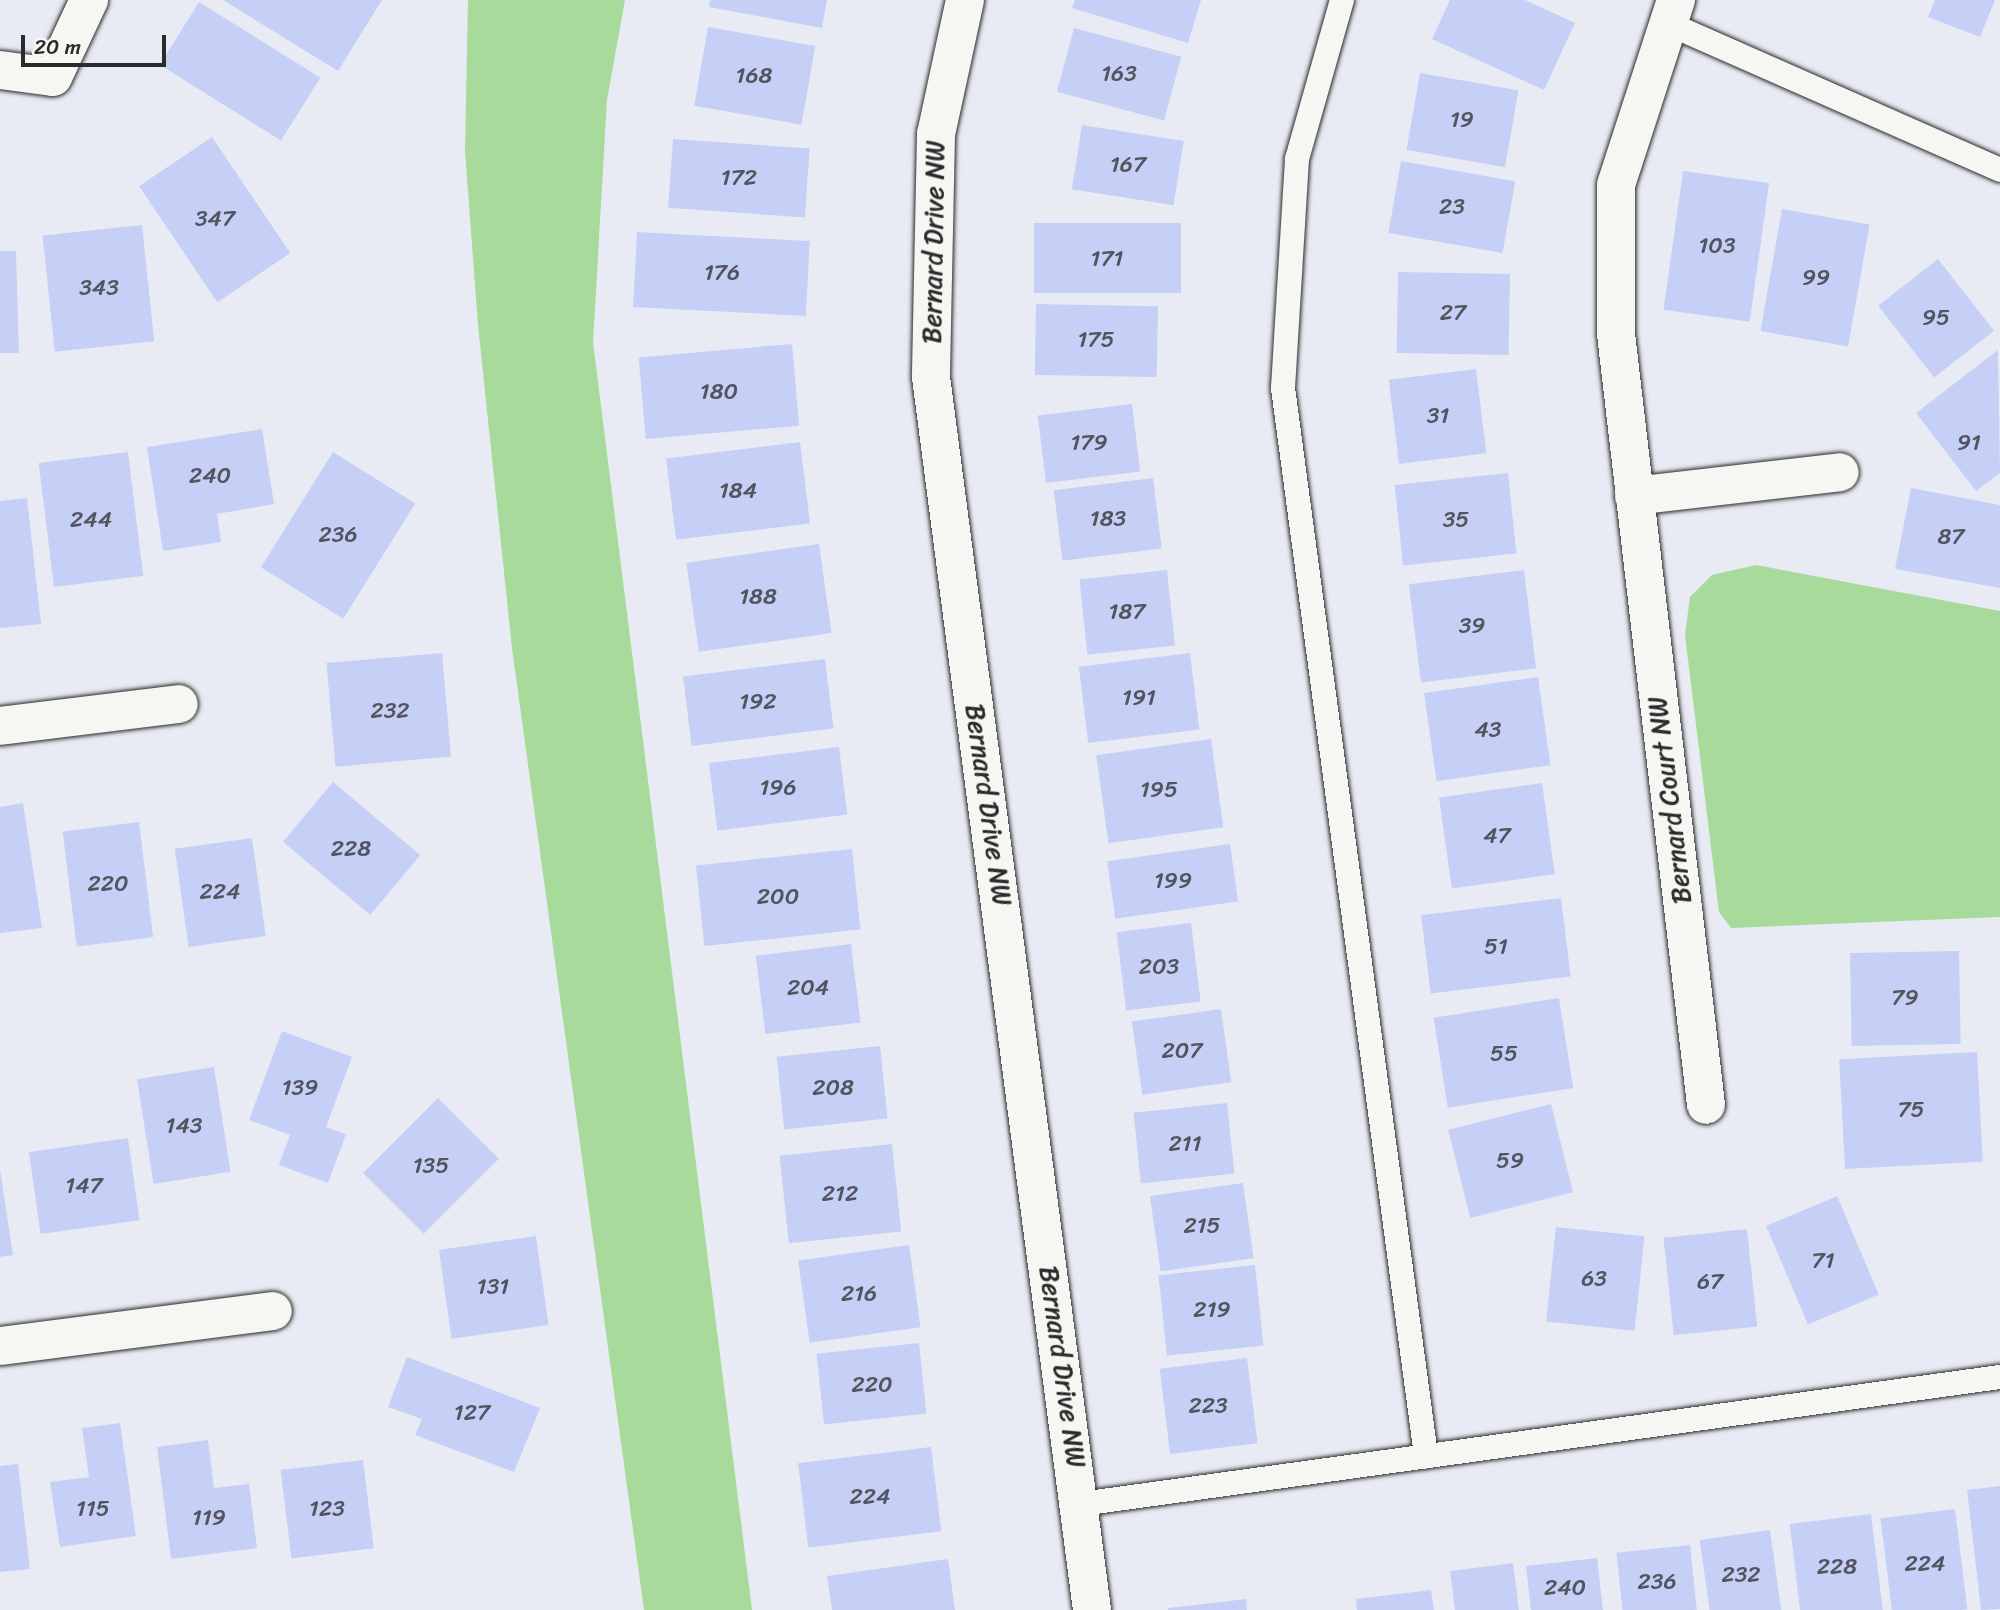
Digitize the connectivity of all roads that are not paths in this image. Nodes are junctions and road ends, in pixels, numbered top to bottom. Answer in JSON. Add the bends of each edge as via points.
{"nodes":[{"id":1,"x":89,"y":0,"type":"edge"},
{"id":2,"x":965,"y":0,"type":"edge"},
{"id":3,"x":1342,"y":0,"type":"edge"},
{"id":4,"x":1672,"y":12,"type":"edge"},
{"id":5,"x":0,"y":70,"type":"edge"},
{"id":6,"x":2000,"y":170,"type":"edge"},
{"id":7,"x":1840,"y":472,"type":"dead end"},
{"id":8,"x":1634,"y":496,"type":"junction"},
{"id":9,"x":179,"y":704,"type":"dead end"},
{"id":10,"x":0,"y":726,"type":"edge"},
{"id":11,"x":1706,"y":1105,"type":"dead end"},
{"id":12,"x":273,"y":1311,"type":"dead end"},
{"id":13,"x":0,"y":1346,"type":"edge"},
{"id":14,"x":2000,"y":1377,"type":"edge"},
{"id":15,"x":1426,"y":1456,"type":"junction"},
{"id":16,"x":1081,"y":1504,"type":"junction"},
{"id":17,"x":1092,"y":1610,"type":"edge"}],
"edges":[{"from":1,"to":5,"type":"street","via":[[53,76]]},
{"from":2,"to":16,"type":"street","name":"Bernard Drive NW","via":[[936,134],[931,377]]},
{"from":3,"to":15,"type":"lane","via":[[1297,159],[1283,388]]},
{"from":4,"to":6,"type":"lane"},
{"from":4,"to":8,"type":"street","name":"Bernard Court NW","via":[[1616,185],[1616,334]]},
{"from":7,"to":8,"type":"street"},
{"from":8,"to":11,"type":"street","name":"Bernard Court NW"},
{"from":9,"to":10,"type":"street"},
{"from":12,"to":13,"type":"street"},
{"from":14,"to":15,"type":"lane"},
{"from":15,"to":16,"type":"lane"},
{"from":16,"to":17,"type":"street","name":"Bernard Drive NW"}]}
